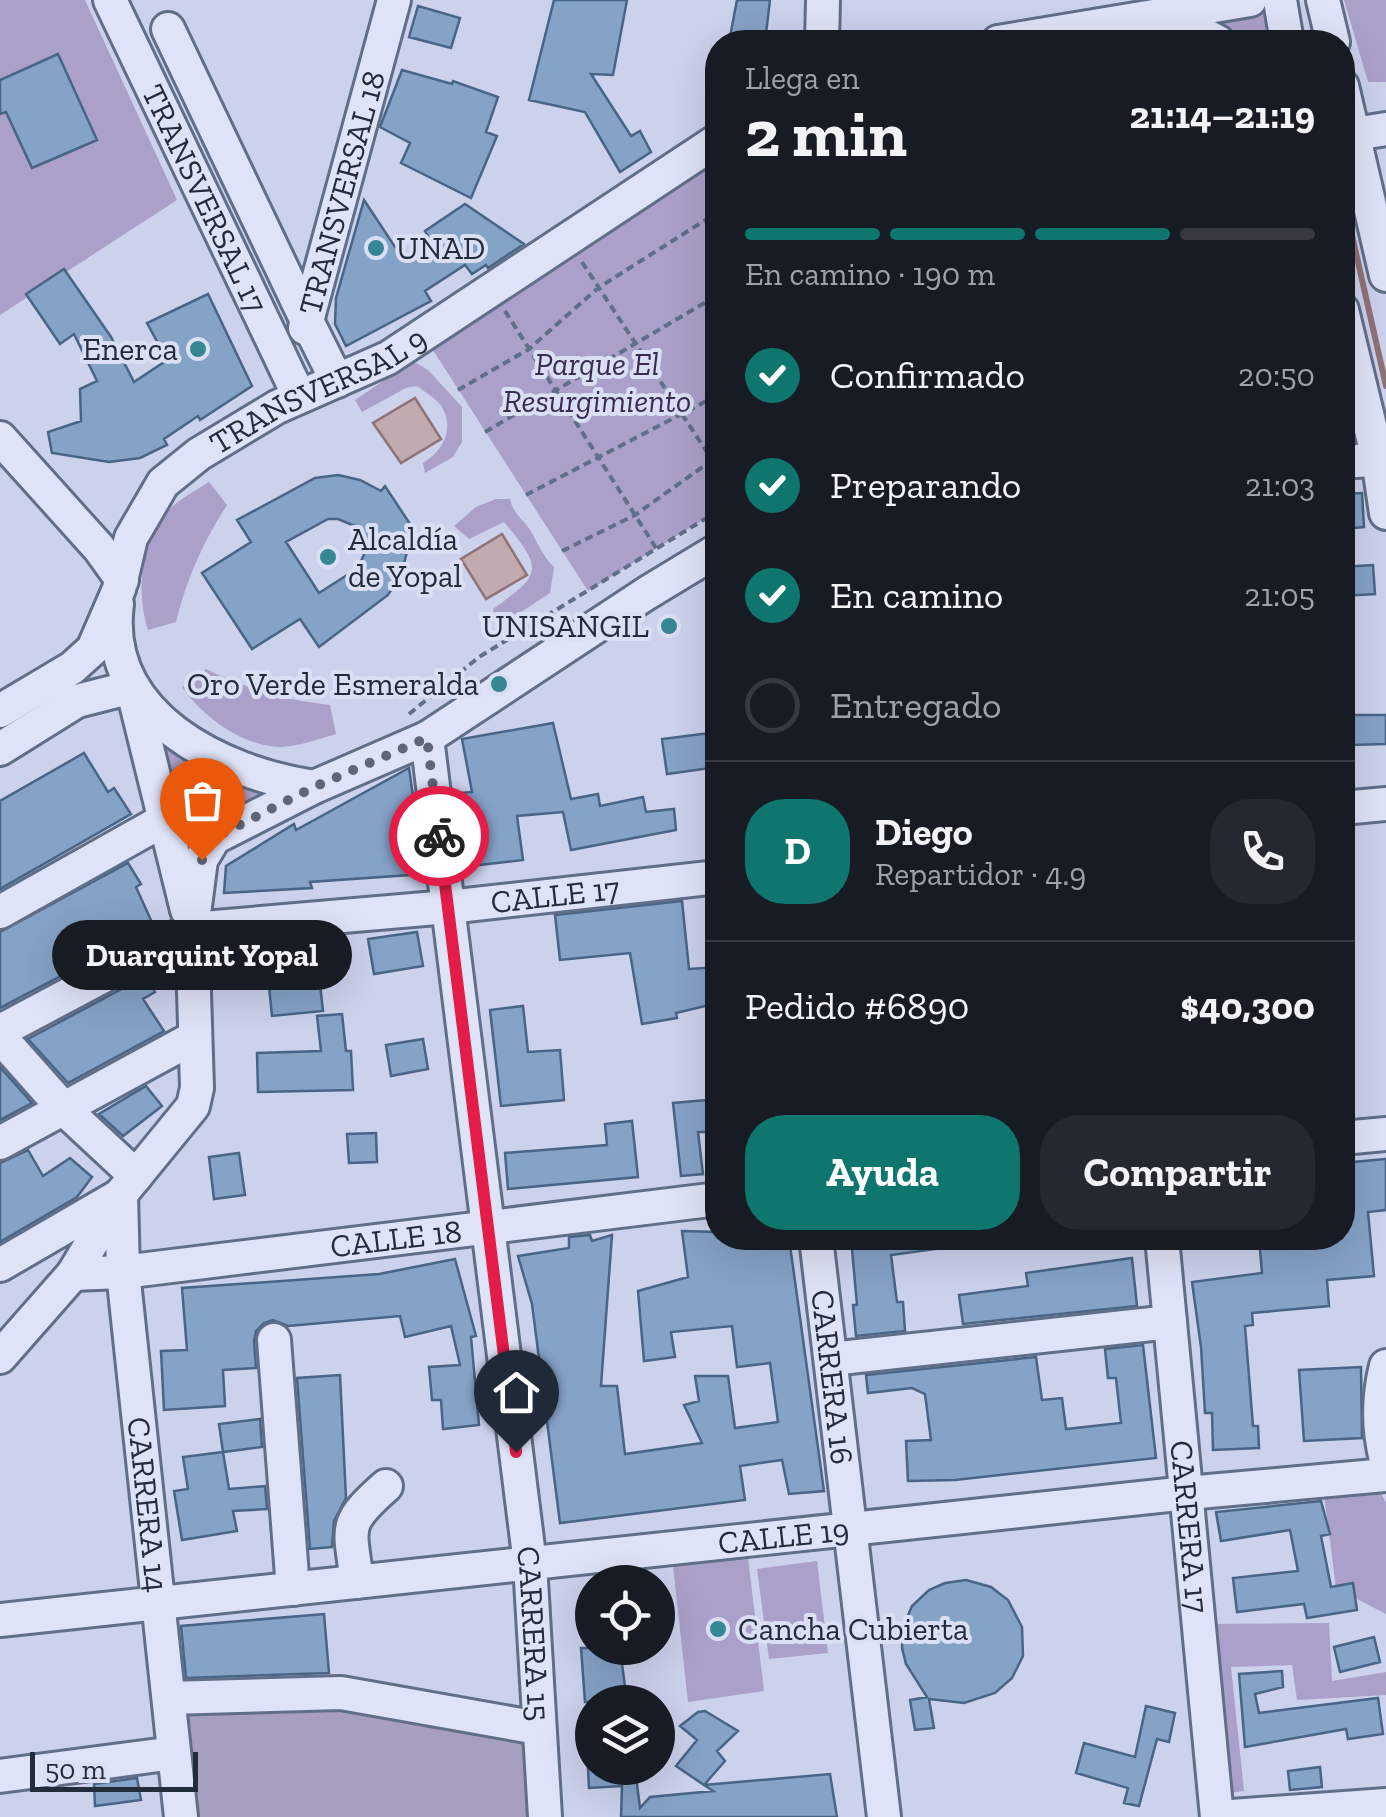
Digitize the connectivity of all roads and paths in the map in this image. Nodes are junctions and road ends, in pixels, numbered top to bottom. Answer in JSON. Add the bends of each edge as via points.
{"nodes":[{"id":1,"x":110,"y":0,"type":"edge"},
{"id":2,"x":394,"y":0,"type":"edge"},
{"id":3,"x":823,"y":0,"type":"edge"},
{"id":4,"x":1250,"y":0,"type":"edge"},
{"id":5,"x":1280,"y":0,"type":"edge"},
{"id":6,"x":1323,"y":0,"type":"edge"},
{"id":7,"x":173,"y":14,"type":"edge"},
{"id":8,"x":1149,"y":17,"type":"junction"},
{"id":9,"x":822,"y":30,"type":"edge"},
{"id":10,"x":1070,"y":30,"type":"edge"},
{"id":11,"x":1195,"y":30,"type":"edge"},
{"id":12,"x":1285,"y":30,"type":"edge"},
{"id":13,"x":1330,"y":30,"type":"edge"},
{"id":14,"x":148,"y":84,"type":"junction"},
{"id":15,"x":1386,"y":130,"type":"edge"},
{"id":16,"x":1355,"y":133,"type":"edge"},
{"id":17,"x":705,"y":149,"type":"edge"},
{"id":18,"x":1355,"y":160,"type":"edge"},
{"id":19,"x":705,"y":220,"type":"edge"},
{"id":20,"x":574,"y":250,"type":"dead end"},
{"id":21,"x":1386,"y":275,"type":"edge"},
{"id":22,"x":598,"y":288,"type":"junction"},
{"id":23,"x":500,"y":303,"type":"dead end"},
{"id":24,"x":705,"y":303,"type":"edge"},
{"id":25,"x":307,"y":321,"type":"junction"},
{"id":26,"x":635,"y":344,"type":"junction"},
{"id":27,"x":529,"y":349,"type":"junction"},
{"id":28,"x":1355,"y":358,"type":"edge"},
{"id":29,"x":337,"y":381,"type":"junction"},
{"id":30,"x":295,"y":387,"type":"junction"},
{"id":31,"x":458,"y":390,"type":"dead end"},
{"id":32,"x":556,"y":390,"type":"junction"},
{"id":33,"x":705,"y":401,"type":"edge"},
{"id":34,"x":681,"y":414,"type":"junction"},
{"id":35,"x":484,"y":432,"type":"dead end"},
{"id":36,"x":0,"y":438,"type":"edge"},
{"id":37,"x":705,"y":450,"type":"edge"},
{"id":38,"x":598,"y":458,"type":"junction"},
{"id":39,"x":1382,"y":459,"type":"edge"},
{"id":40,"x":1355,"y":461,"type":"edge"},
{"id":41,"x":705,"y":465,"type":"edge"},
{"id":42,"x":526,"y":496,"type":"dead end"},
{"id":43,"x":1386,"y":512,"type":"edge"},
{"id":44,"x":635,"y":515,"type":"junction"},
{"id":45,"x":705,"y":519,"type":"edge"},
{"id":46,"x":656,"y":549,"type":"junction"},
{"id":47,"x":562,"y":551,"type":"dead end"},
{"id":48,"x":705,"y":558,"type":"edge"},
{"id":49,"x":120,"y":585,"type":"junction"},
{"id":50,"x":132,"y":687,"type":"junction"},
{"id":51,"x":0,"y":711,"type":"edge"},
{"id":52,"x":418,"y":726,"type":"junction"},
{"id":53,"x":0,"y":750,"type":"edge"},
{"id":54,"x":314,"y":787,"type":"junction"},
{"id":55,"x":1386,"y":804,"type":"edge"},
{"id":56,"x":1355,"y":807,"type":"edge"},
{"id":57,"x":164,"y":820,"type":"junction"},
{"id":58,"x":705,"y":878,"type":"edge"},
{"id":59,"x":448,"y":906,"type":"junction"},
{"id":60,"x":0,"y":912,"type":"edge"},
{"id":61,"x":192,"y":929,"type":"junction"},
{"id":62,"x":0,"y":1034,"type":"edge"},
{"id":63,"x":194,"y":1037,"type":"junction"},
{"id":64,"x":64,"y":1109,"type":"junction"},
{"id":65,"x":1386,"y":1134,"type":"edge"},
{"id":66,"x":1355,"y":1137,"type":"edge"},
{"id":67,"x":0,"y":1143,"type":"edge"},
{"id":68,"x":128,"y":1185,"type":"junction"},
{"id":69,"x":705,"y":1201,"type":"edge"},
{"id":70,"x":488,"y":1228,"type":"junction"},
{"id":71,"x":817,"y":1250,"type":"edge"},
{"id":72,"x":1163,"y":1250,"type":"edge"},
{"id":73,"x":0,"y":1265,"type":"edge"},
{"id":74,"x":123,"y":1272,"type":"junction"},
{"id":75,"x":73,"y":1274,"type":"junction"},
{"id":76,"x":1170,"y":1322,"type":"junction"},
{"id":77,"x":274,"y":1340,"type":"dead end"},
{"id":78,"x":0,"y":1358,"type":"edge"},
{"id":79,"x":830,"y":1358,"type":"junction"},
{"id":80,"x":1386,"y":1366,"type":"edge"},
{"id":81,"x":1386,"y":1460,"type":"edge"},
{"id":82,"x":1386,"y":1475,"type":"edge"},
{"id":83,"x":386,"y":1486,"type":"dead end"},
{"id":84,"x":1187,"y":1493,"type":"junction"},
{"id":85,"x":850,"y":1530,"type":"junction"},
{"id":86,"x":530,"y":1564,"type":"junction"},
{"id":87,"x":357,"y":1582,"type":"junction"},
{"id":88,"x":293,"y":1590,"type":"junction"},
{"id":89,"x":158,"y":1604,"type":"junction"},
{"id":90,"x":0,"y":1620,"type":"edge"},
{"id":91,"x":168,"y":1698,"type":"junction"},
{"id":92,"x":538,"y":1728,"type":"junction"},
{"id":93,"x":174,"y":1753,"type":"junction"},
{"id":94,"x":0,"y":1776,"type":"edge"},
{"id":95,"x":1386,"y":1806,"type":"edge"},
{"id":96,"x":181,"y":1817,"type":"edge"},
{"id":97,"x":545,"y":1817,"type":"edge"},
{"id":98,"x":884,"y":1817,"type":"edge"},
{"id":99,"x":1218,"y":1817,"type":"edge"}],
"edges":[{"from":1,"to":14,"type":"street","name":"TRANSVERSAL 17"},
{"from":2,"to":25,"type":"street","name":"TRANSVERSAL 18"},
{"from":3,"to":9,"type":"street"},
{"from":4,"to":8,"type":"street"},
{"from":5,"to":12,"type":"street"},
{"from":6,"to":13,"type":"street"},
{"from":7,"to":14,"type":"street"},
{"from":7,"to":25,"type":"street"},
{"from":8,"to":10,"type":"street"},
{"from":8,"to":11,"type":"street"},
{"from":14,"to":30,"type":"street","name":"TRANSVERSAL 17"},
{"from":15,"to":16,"type":"street"},
{"from":17,"to":29,"type":"street","name":"TRANSVERSAL 9","via":[[388,358]]},
{"from":18,"to":21,"type":"street"},
{"from":19,"to":22,"type":"path"},
{"from":20,"to":22,"type":"path"},
{"from":22,"to":26,"type":"path"},
{"from":22,"to":27,"type":"path"},
{"from":23,"to":27,"type":"path"},
{"from":24,"to":26,"type":"path"},
{"from":25,"to":29,"type":"street","name":"TRANSVERSAL 18"},
{"from":25,"to":30,"type":"street"},
{"from":26,"to":32,"type":"path"},
{"from":26,"to":34,"type":"path"},
{"from":27,"to":31,"type":"path"},
{"from":27,"to":32,"type":"path"},
{"from":28,"to":39,"type":"street"},
{"from":29,"to":30,"type":"street","name":"TRANSVERSAL 9"},
{"from":30,"to":49,"type":"street","name":"TRANSVERSAL 9","via":[[164,484],[130,538]]},
{"from":32,"to":35,"type":"path"},
{"from":32,"to":38,"type":"path"},
{"from":33,"to":34,"type":"path"},
{"from":34,"to":37,"type":"path"},
{"from":34,"to":38,"type":"path"},
{"from":36,"to":49,"type":"street","via":[[100,548]]},
{"from":38,"to":42,"type":"path"},
{"from":38,"to":44,"type":"path"},
{"from":39,"to":40,"type":"street"},
{"from":39,"to":43,"type":"street"},
{"from":41,"to":44,"type":"path"},
{"from":44,"to":46,"type":"path"},
{"from":44,"to":47,"type":"path"},
{"from":45,"to":46,"type":"path"},
{"from":46,"to":52,"type":"path","via":[[479,657]]},
{"from":48,"to":52,"type":"street"},
{"from":49,"to":50,"type":"street","via":[[114,623]]},
{"from":49,"to":51,"type":"street","name":"TRANSVERSAL 9","via":[[94,649]]},
{"from":50,"to":53,"type":"street","via":[[77,701]]},
{"from":50,"to":54,"type":"street","via":[[194,746],[232,767]]},
{"from":50,"to":57,"type":"street"},
{"from":52,"to":54,"type":"street"},
{"from":52,"to":59,"type":"street","name":"CARRERA 15"},
{"from":54,"to":61,"type":"street","via":[[214,838],[202,860]]},
{"from":55,"to":56,"type":"street"},
{"from":57,"to":60,"type":"street"},
{"from":57,"to":61,"type":"street"},
{"from":58,"to":59,"type":"street","name":"CALLE 17"},
{"from":59,"to":61,"type":"street","name":"CALLE 17"},
{"from":59,"to":70,"type":"street","name":"CARRERA 15"},
{"from":61,"to":62,"type":"street","name":"CALLE 17"},
{"from":61,"to":63,"type":"street"},
{"from":62,"to":64,"type":"street"},
{"from":63,"to":64,"type":"street"},
{"from":63,"to":68,"type":"street","via":[[193,1106]]},
{"from":64,"to":67,"type":"street"},
{"from":64,"to":68,"type":"street"},
{"from":65,"to":66,"type":"street"},
{"from":68,"to":73,"type":"street"},
{"from":68,"to":74,"type":"street","name":"CARRERA 14"},
{"from":68,"to":75,"type":"street"},
{"from":69,"to":70,"type":"street","name":"CALLE 18"},
{"from":70,"to":74,"type":"street","name":"CALLE 18"},
{"from":70,"to":86,"type":"street","name":"CARRERA 15"},
{"from":71,"to":79,"type":"street","name":"CARRERA 16"},
{"from":72,"to":76,"type":"street","name":"CARRERA 17"},
{"from":74,"to":75,"type":"street","name":"CALLE 18"},
{"from":74,"to":89,"type":"street","name":"CARRERA 14"},
{"from":75,"to":78,"type":"street"},
{"from":76,"to":79,"type":"street"},
{"from":76,"to":84,"type":"street","name":"CARRERA 17"},
{"from":77,"to":88,"type":"street"},
{"from":79,"to":85,"type":"street","name":"CARRERA 16"},
{"from":80,"to":81,"type":"street","via":[[1379,1432]]},
{"from":82,"to":84,"type":"street","name":"CALLE 19"},
{"from":83,"to":87,"type":"street","via":[[352,1525]]},
{"from":84,"to":85,"type":"street","name":"CALLE 19"},
{"from":84,"to":99,"type":"street","name":"CARRERA 17"},
{"from":85,"to":86,"type":"street","name":"CALLE 19"},
{"from":85,"to":98,"type":"street","name":"CARRERA 16"},
{"from":86,"to":87,"type":"street","name":"CALLE 19"},
{"from":86,"to":92,"type":"street","name":"CARRERA 15"},
{"from":87,"to":88,"type":"street","name":"CALLE 19"},
{"from":88,"to":89,"type":"street","name":"CALLE 19"},
{"from":89,"to":90,"type":"street","name":"CALLE 19"},
{"from":89,"to":91,"type":"street","name":"CARRERA 14"},
{"from":91,"to":92,"type":"street","via":[[340,1693]]},
{"from":91,"to":93,"type":"street","name":"CARRERA 14"},
{"from":92,"to":97,"type":"street","name":"CARRERA 15"},
{"from":93,"to":94,"type":"street"},
{"from":93,"to":96,"type":"street","name":"CARRERA 14"},
{"from":95,"to":99,"type":"street"}]}
